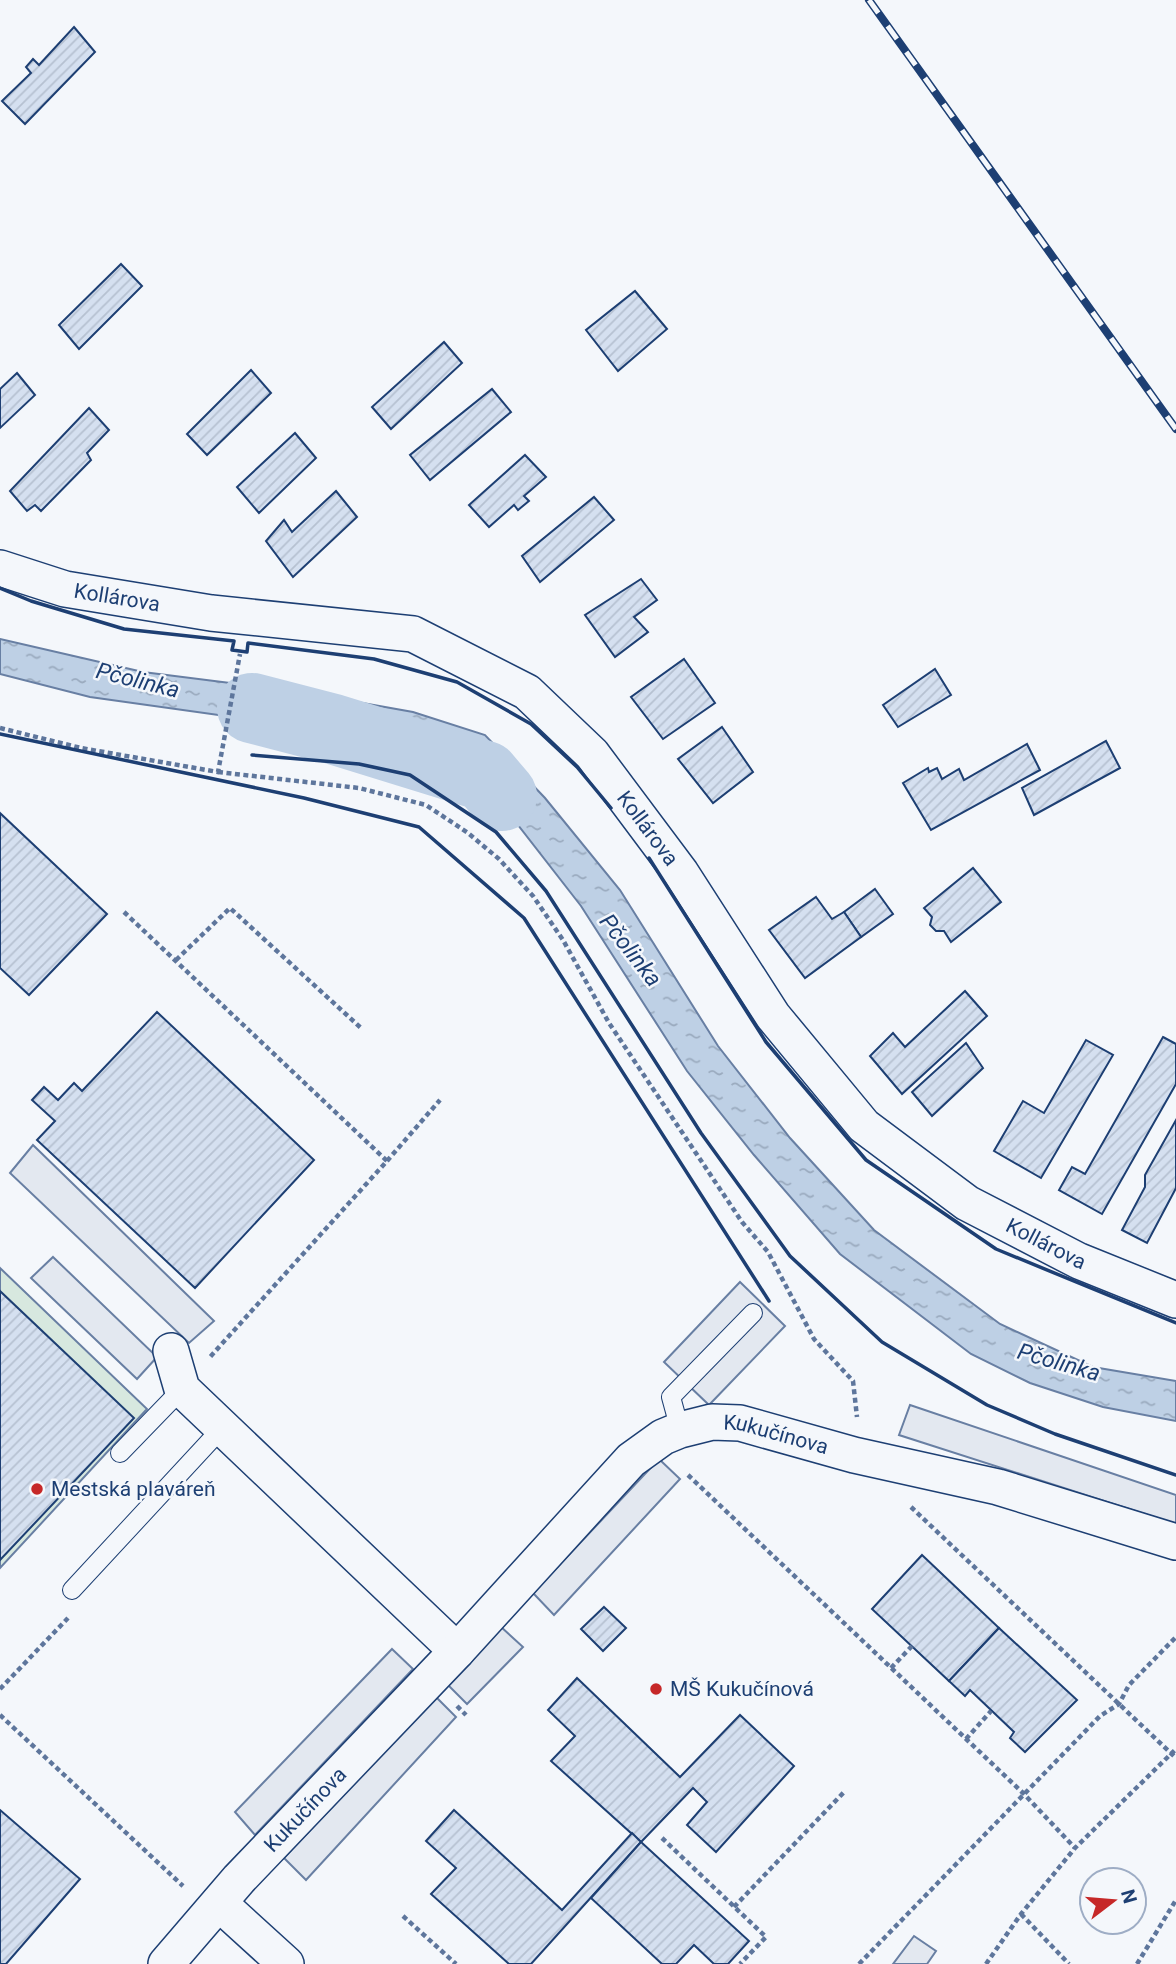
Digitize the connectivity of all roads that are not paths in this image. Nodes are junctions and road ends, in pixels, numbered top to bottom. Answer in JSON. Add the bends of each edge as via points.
{"nodes":[{"id":1,"x":0,"y":568,"type":"edge"},
{"id":2,"x":1176,"y":1300,"type":"edge"},
{"id":3,"x":753,"y":1313,"type":"dead end"},
{"id":4,"x":171,"y":1351,"type":"dead end"},
{"id":5,"x":181,"y":1389,"type":"junction"},
{"id":6,"x":222,"y":1428,"type":"junction"},
{"id":7,"x":680,"y":1430,"type":"junction"},
{"id":8,"x":120,"y":1453,"type":"dead end"},
{"id":9,"x":1176,"y":1542,"type":"edge"},
{"id":10,"x":72,"y":1590,"type":"dead end"},
{"id":11,"x":457,"y":1650,"type":"junction"},
{"id":12,"x":215,"y":1908,"type":"junction"},
{"id":13,"x":166,"y":1964,"type":"edge"},
{"id":14,"x":286,"y":1964,"type":"edge"}],
"edges":[{"from":1,"to":2,"type":"street","name":"Kollárova","via":[[65,589],[211,614],[413,634],[527,692],[592,754],[681,873],[773,1016],[864,1126],[967,1203],[1079,1261]]},
{"from":3,"to":7,"type":"lane","via":[[671,1397]]},
{"from":4,"to":5,"type":"street"},
{"from":5,"to":6,"type":"street"},
{"from":5,"to":8,"type":"lane"},
{"from":6,"to":10,"type":"lane"},
{"from":6,"to":11,"type":"street"},
{"from":7,"to":9,"type":"street","name":"Kukučínova","via":[[712,1422],[740,1423],[854,1455],[985,1483]]},
{"from":7,"to":11,"type":"street","name":"Kukučínova","via":[[631,1460]]},
{"from":11,"to":12,"type":"street","name":"Kukučínova"},
{"from":12,"to":13,"type":"street","name":"Kukučínova"},
{"from":12,"to":14,"type":"street"}]}
